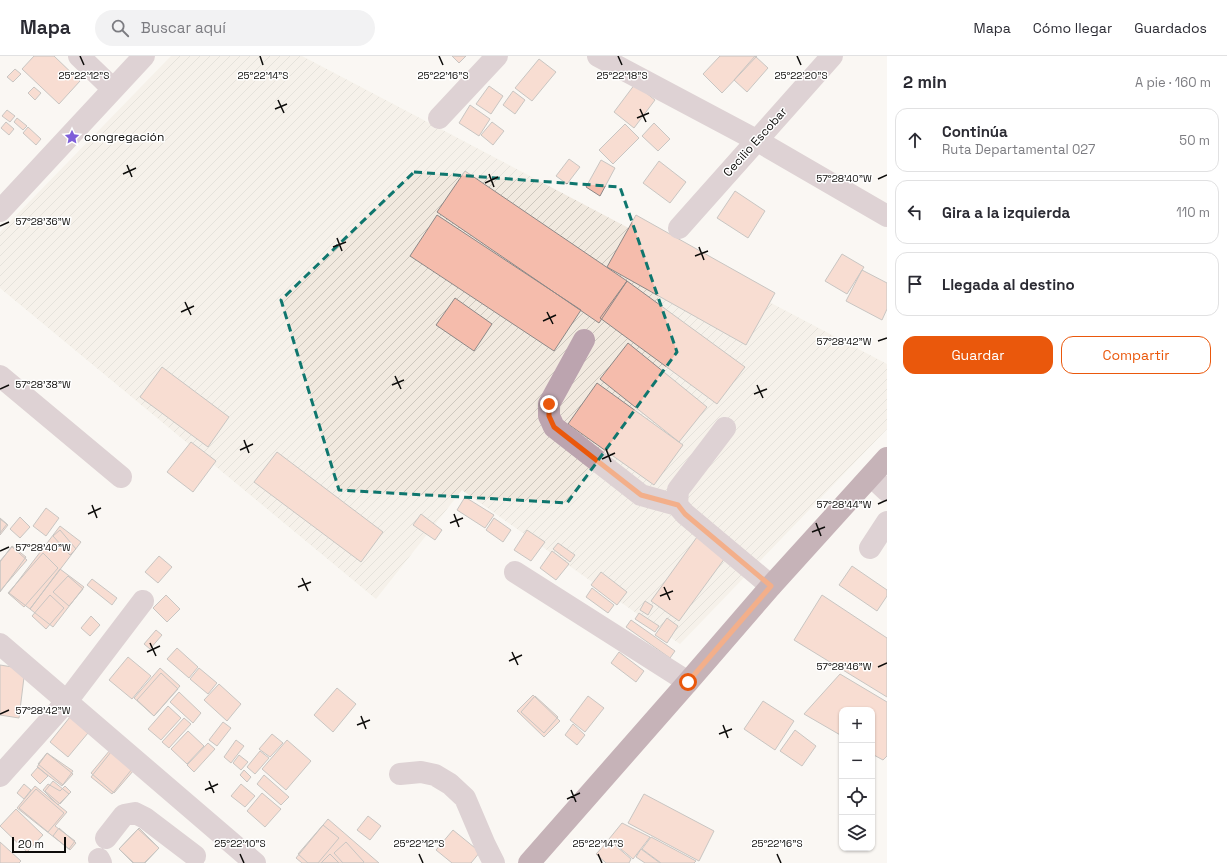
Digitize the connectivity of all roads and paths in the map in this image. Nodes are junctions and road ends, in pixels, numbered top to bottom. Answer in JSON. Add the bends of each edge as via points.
{"nodes":[{"id":1,"x":79,"y":56,"type":"edge"},
{"id":2,"x":144,"y":56,"type":"edge"},
{"id":3,"x":497,"y":56,"type":"edge"},
{"id":4,"x":598,"y":56,"type":"edge"},
{"id":5,"x":832,"y":56,"type":"edge"},
{"id":6,"x":113,"y":89,"type":"junction"},
{"id":7,"x":439,"y":118,"type":"dead end"},
{"id":8,"x":756,"y":140,"type":"junction"},
{"id":9,"x":0,"y":211,"type":"edge"},
{"id":10,"x":887,"y":216,"type":"edge"},
{"id":11,"x":679,"y":228,"type":"dead end"},
{"id":12,"x":584,"y":340,"type":"dead end"},
{"id":13,"x":0,"y":376,"type":"edge"},
{"id":14,"x":725,"y":428,"type":"dead end"},
{"id":15,"x":887,"y":458,"type":"edge"},
{"id":16,"x":871,"y":476,"type":"junction"},
{"id":17,"x":121,"y":477,"type":"dead end"},
{"id":18,"x":887,"y":491,"type":"edge"},
{"id":19,"x":678,"y":505,"type":"junction"},
{"id":20,"x":887,"y":522,"type":"edge"},
{"id":21,"x":870,"y":548,"type":"dead end"},
{"id":22,"x":515,"y":572,"type":"dead end"},
{"id":23,"x":771,"y":586,"type":"junction"},
{"id":24,"x":143,"y":601,"type":"dead end"},
{"id":25,"x":0,"y":644,"type":"edge"},
{"id":26,"x":688,"y":682,"type":"junction"},
{"id":27,"x":67,"y":701,"type":"junction"},
{"id":28,"x":400,"y":774,"type":"dead end"},
{"id":29,"x":0,"y":776,"type":"edge"},
{"id":30,"x":216,"y":830,"type":"junction"},
{"id":31,"x":106,"y":838,"type":"dead end"},
{"id":32,"x":192,"y":860,"type":"edge"},
{"id":33,"x":254,"y":863,"type":"edge"},
{"id":34,"x":494,"y":863,"type":"edge"},
{"id":35,"x":529,"y":863,"type":"edge"}],
"edges":[{"from":1,"to":6,"type":"street"},
{"from":2,"to":6,"type":"street"},
{"from":3,"to":7,"type":"street"},
{"from":4,"to":8,"type":"street"},
{"from":5,"to":8,"type":"street","name":"Cecilio Escobar"},
{"from":6,"to":9,"type":"street"},
{"from":8,"to":10,"type":"street"},
{"from":8,"to":11,"type":"street","name":"Cecilio Escobar"},
{"from":12,"to":19,"type":"street","via":[[549,404],[549,416],[554,427],[641,495]]},
{"from":13,"to":17,"type":"street"},
{"from":14,"to":19,"type":"street","via":[[678,490]]},
{"from":15,"to":16,"type":"main road"},
{"from":16,"to":18,"type":"street"},
{"from":16,"to":23,"type":"main road"},
{"from":19,"to":23,"type":"street","via":[[685,514]]},
{"from":20,"to":21,"type":"street"},
{"from":22,"to":26,"type":"street"},
{"from":23,"to":26,"type":"main road"},
{"from":24,"to":27,"type":"street"},
{"from":25,"to":27,"type":"street"},
{"from":26,"to":35,"type":"main road"},
{"from":27,"to":29,"type":"street"},
{"from":27,"to":30,"type":"street"},
{"from":28,"to":34,"type":"street","via":[[421,772],[435,775],[465,798]]},
{"from":30,"to":32,"type":"street"},
{"from":30,"to":33,"type":"street"},
{"from":31,"to":32,"type":"street","via":[[124,815],[135,813],[145,818]]}]}
